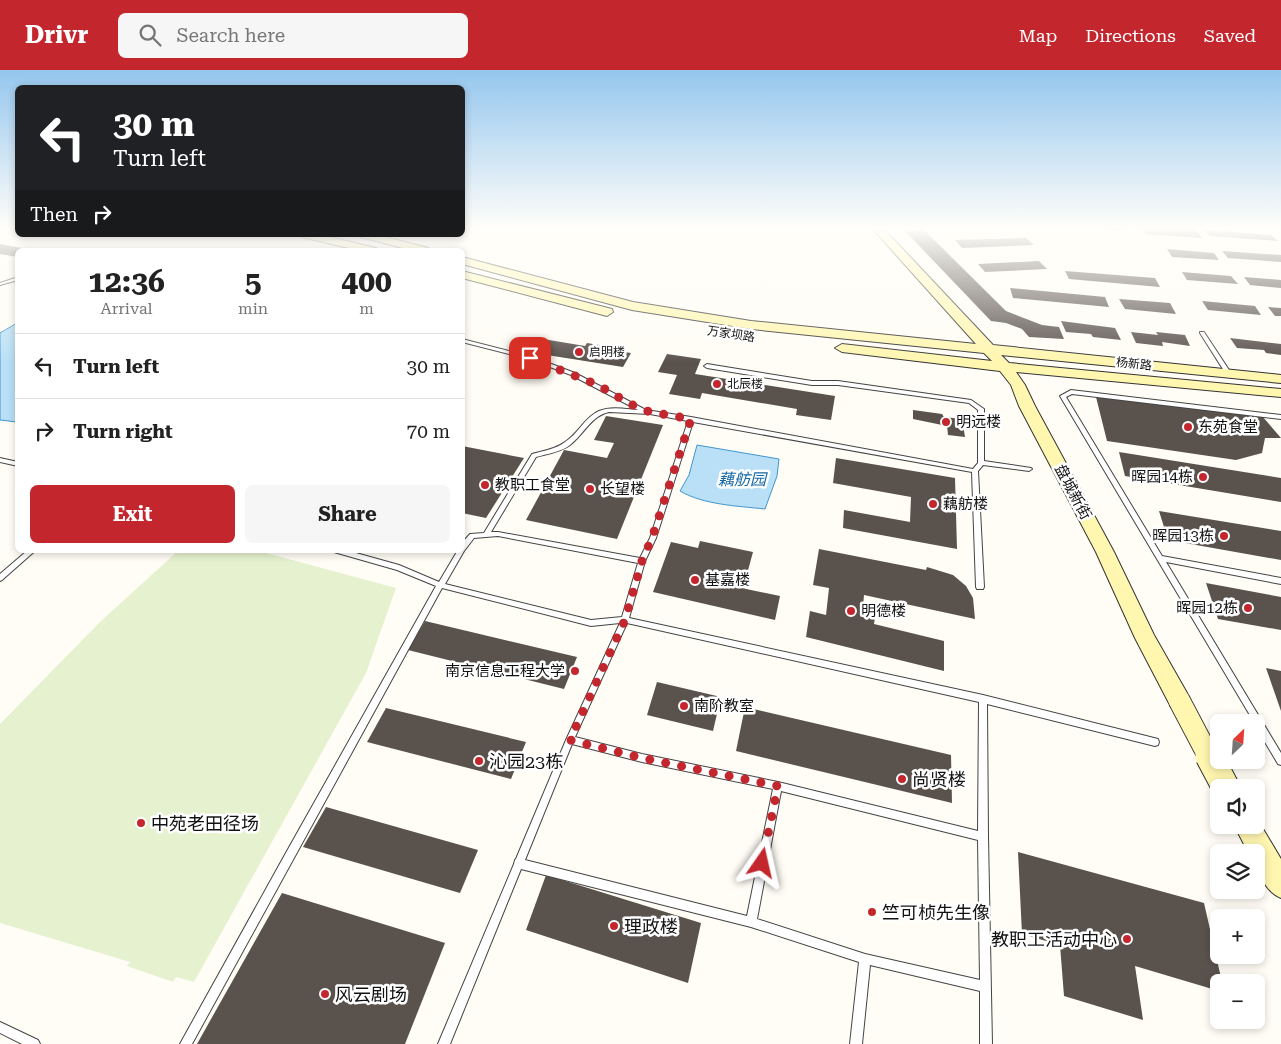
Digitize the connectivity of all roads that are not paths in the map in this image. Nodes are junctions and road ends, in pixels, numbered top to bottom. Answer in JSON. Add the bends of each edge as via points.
{"nodes":[{"id":1,"x":509,"y":272,"type":"edge"},
{"id":2,"x":917,"y":272,"type":"edge"},
{"id":3,"x":465,"y":275,"type":"edge"},
{"id":4,"x":15,"y":279,"type":"edge"},
{"id":5,"x":0,"y":284,"type":"edge"},
{"id":6,"x":1202,"y":333,"type":"dead end"},
{"id":7,"x":465,"y":341,"type":"edge"},
{"id":8,"x":987,"y":350,"type":"junction"},
{"id":9,"x":707,"y":366,"type":"dead end"},
{"id":10,"x":1005,"y":367,"type":"junction"},
{"id":11,"x":1228,"y":373,"type":"junction"},
{"id":12,"x":1281,"y":379,"type":"edge"},
{"id":13,"x":1281,"y":393,"type":"edge"},
{"id":14,"x":650,"y":412,"type":"junction"},
{"id":15,"x":1281,"y":416,"type":"edge"},
{"id":16,"x":691,"y":419,"type":"junction"},
{"id":17,"x":0,"y":460,"type":"edge"},
{"id":18,"x":15,"y":463,"type":"edge"},
{"id":19,"x":981,"y":463,"type":"junction"},
{"id":20,"x":1028,"y":469,"type":"dead end"},
{"id":21,"x":975,"y":470,"type":"junction"},
{"id":22,"x":486,"y":535,"type":"junction"},
{"id":23,"x":465,"y":545,"type":"edge"},
{"id":24,"x":29,"y":553,"type":"edge"},
{"id":25,"x":346,"y":553,"type":"edge"},
{"id":26,"x":460,"y":553,"type":"edge"},
{"id":27,"x":1160,"y":558,"type":"junction"},
{"id":28,"x":642,"y":561,"type":"junction"},
{"id":29,"x":0,"y":578,"type":"edge"},
{"id":30,"x":1281,"y":582,"type":"edge"},
{"id":31,"x":440,"y":585,"type":"junction"},
{"id":32,"x":980,"y":587,"type":"dead end"},
{"id":33,"x":625,"y":620,"type":"junction"},
{"id":34,"x":983,"y":699,"type":"junction"},
{"id":35,"x":1179,"y":700,"type":"joint"},
{"id":36,"x":570,"y":740,"type":"junction"},
{"id":37,"x":1155,"y":742,"type":"dead end"},
{"id":38,"x":1281,"y":761,"type":"edge"},
{"id":39,"x":1221,"y":779,"type":"edge"},
{"id":40,"x":778,"y":786,"type":"junction"},
{"id":41,"x":1252,"y":834,"type":"edge"},
{"id":42,"x":983,"y":837,"type":"junction"},
{"id":43,"x":518,"y":863,"type":"junction"},
{"id":44,"x":1281,"y":886,"type":"edge"},
{"id":45,"x":751,"y":922,"type":"junction"},
{"id":46,"x":865,"y":958,"type":"junction"},
{"id":47,"x":985,"y":987,"type":"junction"},
{"id":48,"x":0,"y":1027,"type":"edge"},
{"id":49,"x":18,"y":1041,"type":"edge"},
{"id":50,"x":34,"y":1044,"type":"edge"},
{"id":51,"x":186,"y":1044,"type":"edge"},
{"id":52,"x":444,"y":1044,"type":"edge"},
{"id":53,"x":856,"y":1044,"type":"edge"},
{"id":54,"x":986,"y":1044,"type":"edge"}],
"edges":[{"from":1,"to":8,"type":"main road","name":"万家坝路","via":[[640,307],[751,326]]},
{"from":2,"to":8,"type":"main road","name":"盘城新街"},
{"from":3,"to":10,"type":"main road","name":"万家坝路","via":[[661,324]]},
{"from":4,"to":5,"type":"lane"},
{"from":6,"to":11,"type":"lane"},
{"from":7,"to":14,"type":"lane","via":[[530,358],[573,374]]},
{"from":8,"to":10,"type":"main road","name":"盘城新街"},
{"from":8,"to":11,"type":"main road","name":"杨新路"},
{"from":9,"to":19,"type":"lane","via":[[812,383],[838,383],[971,402],[981,409]]},
{"from":10,"to":13,"type":"main road","name":"杨新路"},
{"from":10,"to":35,"type":"main road","name":"盘城新街","via":[[1018,385]]},
{"from":11,"to":12,"type":"main road","name":"杨新路"},
{"from":14,"to":16,"type":"lane"},
{"from":14,"to":22,"type":"lane","via":[[601,412],[567,444],[534,454]]},
{"from":15,"to":27,"type":"lane","via":[[1071,392],[1063,396]]},
{"from":16,"to":21,"type":"lane"},
{"from":16,"to":28,"type":"lane"},
{"from":17,"to":18,"type":"lane"},
{"from":19,"to":20,"type":"lane"},
{"from":19,"to":21,"type":"lane"},
{"from":21,"to":32,"type":"lane"},
{"from":22,"to":23,"type":"lane","via":[[472,536]]},
{"from":22,"to":28,"type":"lane","via":[[498,534]]},
{"from":24,"to":29,"type":"lane"},
{"from":25,"to":31,"type":"lane","via":[[399,568]]},
{"from":26,"to":31,"type":"lane"},
{"from":27,"to":30,"type":"lane"},
{"from":27,"to":38,"type":"lane"},
{"from":28,"to":33,"type":"lane"},
{"from":31,"to":33,"type":"lane","via":[[591,622]]},
{"from":31,"to":51,"type":"lane"},
{"from":33,"to":34,"type":"lane"},
{"from":33,"to":36,"type":"lane"},
{"from":34,"to":37,"type":"lane"},
{"from":34,"to":42,"type":"lane"},
{"from":35,"to":39,"type":"main road","name":"盘城新街","bridge":true},
{"from":36,"to":40,"type":"lane"},
{"from":36,"to":43,"type":"lane"},
{"from":40,"to":42,"type":"lane"},
{"from":40,"to":45,"type":"lane"},
{"from":41,"to":44,"type":"main road"},
{"from":42,"to":47,"type":"lane"},
{"from":43,"to":45,"type":"lane"},
{"from":43,"to":52,"type":"lane"},
{"from":45,"to":46,"type":"lane"},
{"from":46,"to":47,"type":"lane"},
{"from":46,"to":53,"type":"lane"},
{"from":47,"to":54,"type":"lane"},
{"from":48,"to":49,"type":"lane"},
{"from":49,"to":50,"type":"lane"}]}
